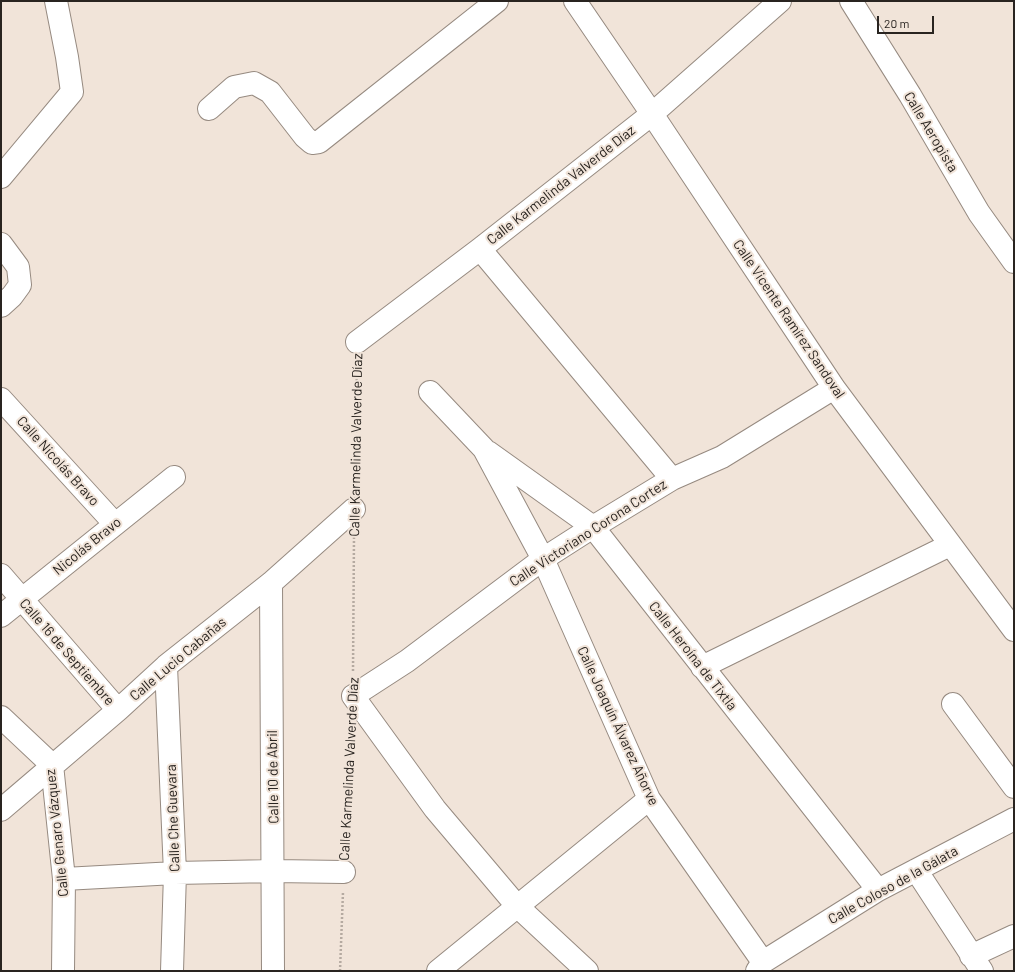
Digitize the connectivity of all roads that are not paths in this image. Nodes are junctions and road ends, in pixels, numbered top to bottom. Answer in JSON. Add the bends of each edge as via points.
{"nodes":[{"id":1,"x":56,"y":1,"type":"edge"},
{"id":2,"x":497,"y":1,"type":"edge"},
{"id":3,"x":575,"y":1,"type":"edge"},
{"id":4,"x":780,"y":1,"type":"edge"},
{"id":5,"x":850,"y":1,"type":"edge"},
{"id":6,"x":209,"y":109,"type":"dead end"},
{"id":7,"x":652,"y":114,"type":"junction"},
{"id":8,"x":1,"y":177,"type":"edge"},
{"id":9,"x":1,"y":244,"type":"edge"},
{"id":10,"x":480,"y":249,"type":"junction"},
{"id":11,"x":1014,"y":262,"type":"edge"},
{"id":12,"x":1,"y":306,"type":"edge"},
{"id":13,"x":357,"y":342,"type":"road end"},
{"id":14,"x":834,"y":388,"type":"junction"},
{"id":15,"x":430,"y":392,"type":"dead end"},
{"id":16,"x":1,"y":399,"type":"edge"},
{"id":17,"x":484,"y":449,"type":"junction"},
{"id":18,"x":174,"y":477,"type":"dead end"},
{"id":19,"x":672,"y":479,"type":"junction"},
{"id":20,"x":354,"y":509,"type":"road end"},
{"id":21,"x":115,"y":524,"type":"junction"},
{"id":22,"x":593,"y":527,"type":"junction"},
{"id":23,"x":950,"y":545,"type":"junction"},
{"id":24,"x":543,"y":559,"type":"junction"},
{"id":25,"x":1,"y":575,"type":"edge"},
{"id":26,"x":271,"y":583,"type":"junction"},
{"id":27,"x":21,"y":599,"type":"junction"},
{"id":28,"x":1,"y":616,"type":"edge"},
{"id":29,"x":1014,"y":630,"type":"edge"},
{"id":30,"x":166,"y":666,"type":"junction"},
{"id":31,"x":702,"y":667,"type":"junction"},
{"id":32,"x":953,"y":704,"type":"dead end"},
{"id":33,"x":118,"y":710,"type":"junction"},
{"id":34,"x":1,"y":717,"type":"edge"},
{"id":35,"x":52,"y":765,"type":"junction"},
{"id":36,"x":1014,"y":787,"type":"edge"},
{"id":37,"x":649,"y":799,"type":"junction"},
{"id":38,"x":1,"y":810,"type":"edge"},
{"id":39,"x":1014,"y":819,"type":"edge"},
{"id":40,"x":916,"y":870,"type":"junction"},
{"id":41,"x":274,"y":871,"type":"junction"},
{"id":42,"x":344,"y":872,"type":"road end"},
{"id":43,"x":175,"y":874,"type":"junction"},
{"id":44,"x":64,"y":879,"type":"junction"},
{"id":45,"x":878,"y":890,"type":"junction"},
{"id":46,"x":517,"y":906,"type":"junction"},
{"id":47,"x":1014,"y":936,"type":"edge"},
{"id":48,"x":976,"y":963,"type":"edge"},
{"id":49,"x":760,"y":967,"type":"edge"},
{"id":50,"x":443,"y":970,"type":"edge"},
{"id":51,"x":63,"y":971,"type":"edge"},
{"id":52,"x":172,"y":971,"type":"edge"},
{"id":53,"x":273,"y":971,"type":"edge"},
{"id":54,"x":586,"y":971,"type":"edge"}],
"edges":[{"from":1,"to":8,"type":"street","via":[[72,92]]},
{"from":2,"to":6,"type":"street","via":[[319,142],[312,143],[305,137],[270,92],[254,83],[234,87]]},
{"from":3,"to":7,"type":"street","name":"Calle Vicente Ramírez Sandoval"},
{"from":4,"to":7,"type":"street","name":"Calle Karmelinda Valverde Díaz"},
{"from":5,"to":11,"type":"street","name":"Calle Aeropista","via":[[910,94],[979,213]]},
{"from":7,"to":10,"type":"street","name":"Calle Karmelinda Valverde Díaz"},
{"from":7,"to":14,"type":"street","name":"Calle Vicente Ramírez Sandoval"},
{"from":9,"to":12,"type":"street","via":[[18,267],[20,285]]},
{"from":10,"to":13,"type":"street","name":"Calle Karmelinda Valverde Díaz"},
{"from":10,"to":19,"type":"street"},
{"from":14,"to":19,"type":"street","name":"Calle Victoriano Corona Cortez","via":[[722,457]]},
{"from":14,"to":23,"type":"street","name":"Calle Vicente Ramírez Sandoval"},
{"from":15,"to":17,"type":"street"},
{"from":16,"to":21,"type":"street","name":"Calle Nicolás Bravo"},
{"from":17,"to":22,"type":"street","name":"Calle Heroína de Tixtla"},
{"from":17,"to":24,"type":"street","name":"Calle Joaquín Álvarez Añorve"},
{"from":18,"to":21,"type":"street","name":"Nicolás Bravo"},
{"from":19,"to":22,"type":"street","name":"Calle Victoriano Corona Cortez"},
{"from":20,"to":26,"type":"street","name":"Calle Lucio Cabañas"},
{"from":21,"to":27,"type":"street","name":"Nicolás Bravo"},
{"from":22,"to":24,"type":"street","name":"Calle Victoriano Corona Cortez"},
{"from":22,"to":31,"type":"street","name":"Calle Heroína de Tixtla"},
{"from":23,"to":29,"type":"street","name":"Calle Vicente Ramírez Sandoval"},
{"from":23,"to":31,"type":"street"},
{"from":24,"to":37,"type":"street","name":"Calle Joaquín Álvarez Añorve"},
{"from":24,"to":46,"type":"street","name":"Calle Victoriano Corona Cortez","via":[[407,661],[353,696],[435,809]]},
{"from":25,"to":27,"type":"street","name":"Calle 16 de Septiembre"},
{"from":26,"to":30,"type":"street","name":"Calle Lucio Cabañas"},
{"from":26,"to":41,"type":"street","name":"Calle 10 de Abril"},
{"from":27,"to":28,"type":"street","name":"Nicolás Bravo"},
{"from":27,"to":33,"type":"street","name":"Calle 16 de Septiembre"},
{"from":30,"to":33,"type":"street","name":"Calle Lucio Cabañas"},
{"from":30,"to":43,"type":"street","name":"Calle Che Guevara"},
{"from":31,"to":45,"type":"street","name":"Calle Heroína de Tixtla"},
{"from":32,"to":36,"type":"street"},
{"from":33,"to":35,"type":"street","name":"Calle Lucio Cabañas"},
{"from":34,"to":35,"type":"street","name":"Calle Genaro Vázquez"},
{"from":35,"to":38,"type":"street","name":"Calle Lucio Cabañas"},
{"from":35,"to":44,"type":"street","name":"Calle Genaro Vázquez"},
{"from":37,"to":46,"type":"street"},
{"from":37,"to":49,"type":"street","name":"Calle Joaquín Álvarez Añorve"},
{"from":39,"to":40,"type":"street","name":"Calle Coloso de la Gálata"},
{"from":40,"to":45,"type":"street","name":"Calle Coloso de la Gálata"},
{"from":40,"to":48,"type":"street"},
{"from":41,"to":42,"type":"street"},
{"from":41,"to":43,"type":"street"},
{"from":41,"to":53,"type":"street","name":"Calle 10 de Abril"},
{"from":43,"to":44,"type":"street"},
{"from":43,"to":52,"type":"street","name":"Calle Che Guevara"},
{"from":44,"to":51,"type":"street","name":"Calle Genaro Vázquez"},
{"from":45,"to":49,"type":"street","name":"Calle Coloso de la Gálata"},
{"from":46,"to":50,"type":"street"},
{"from":46,"to":54,"type":"street"},
{"from":47,"to":48,"type":"street"}]}
